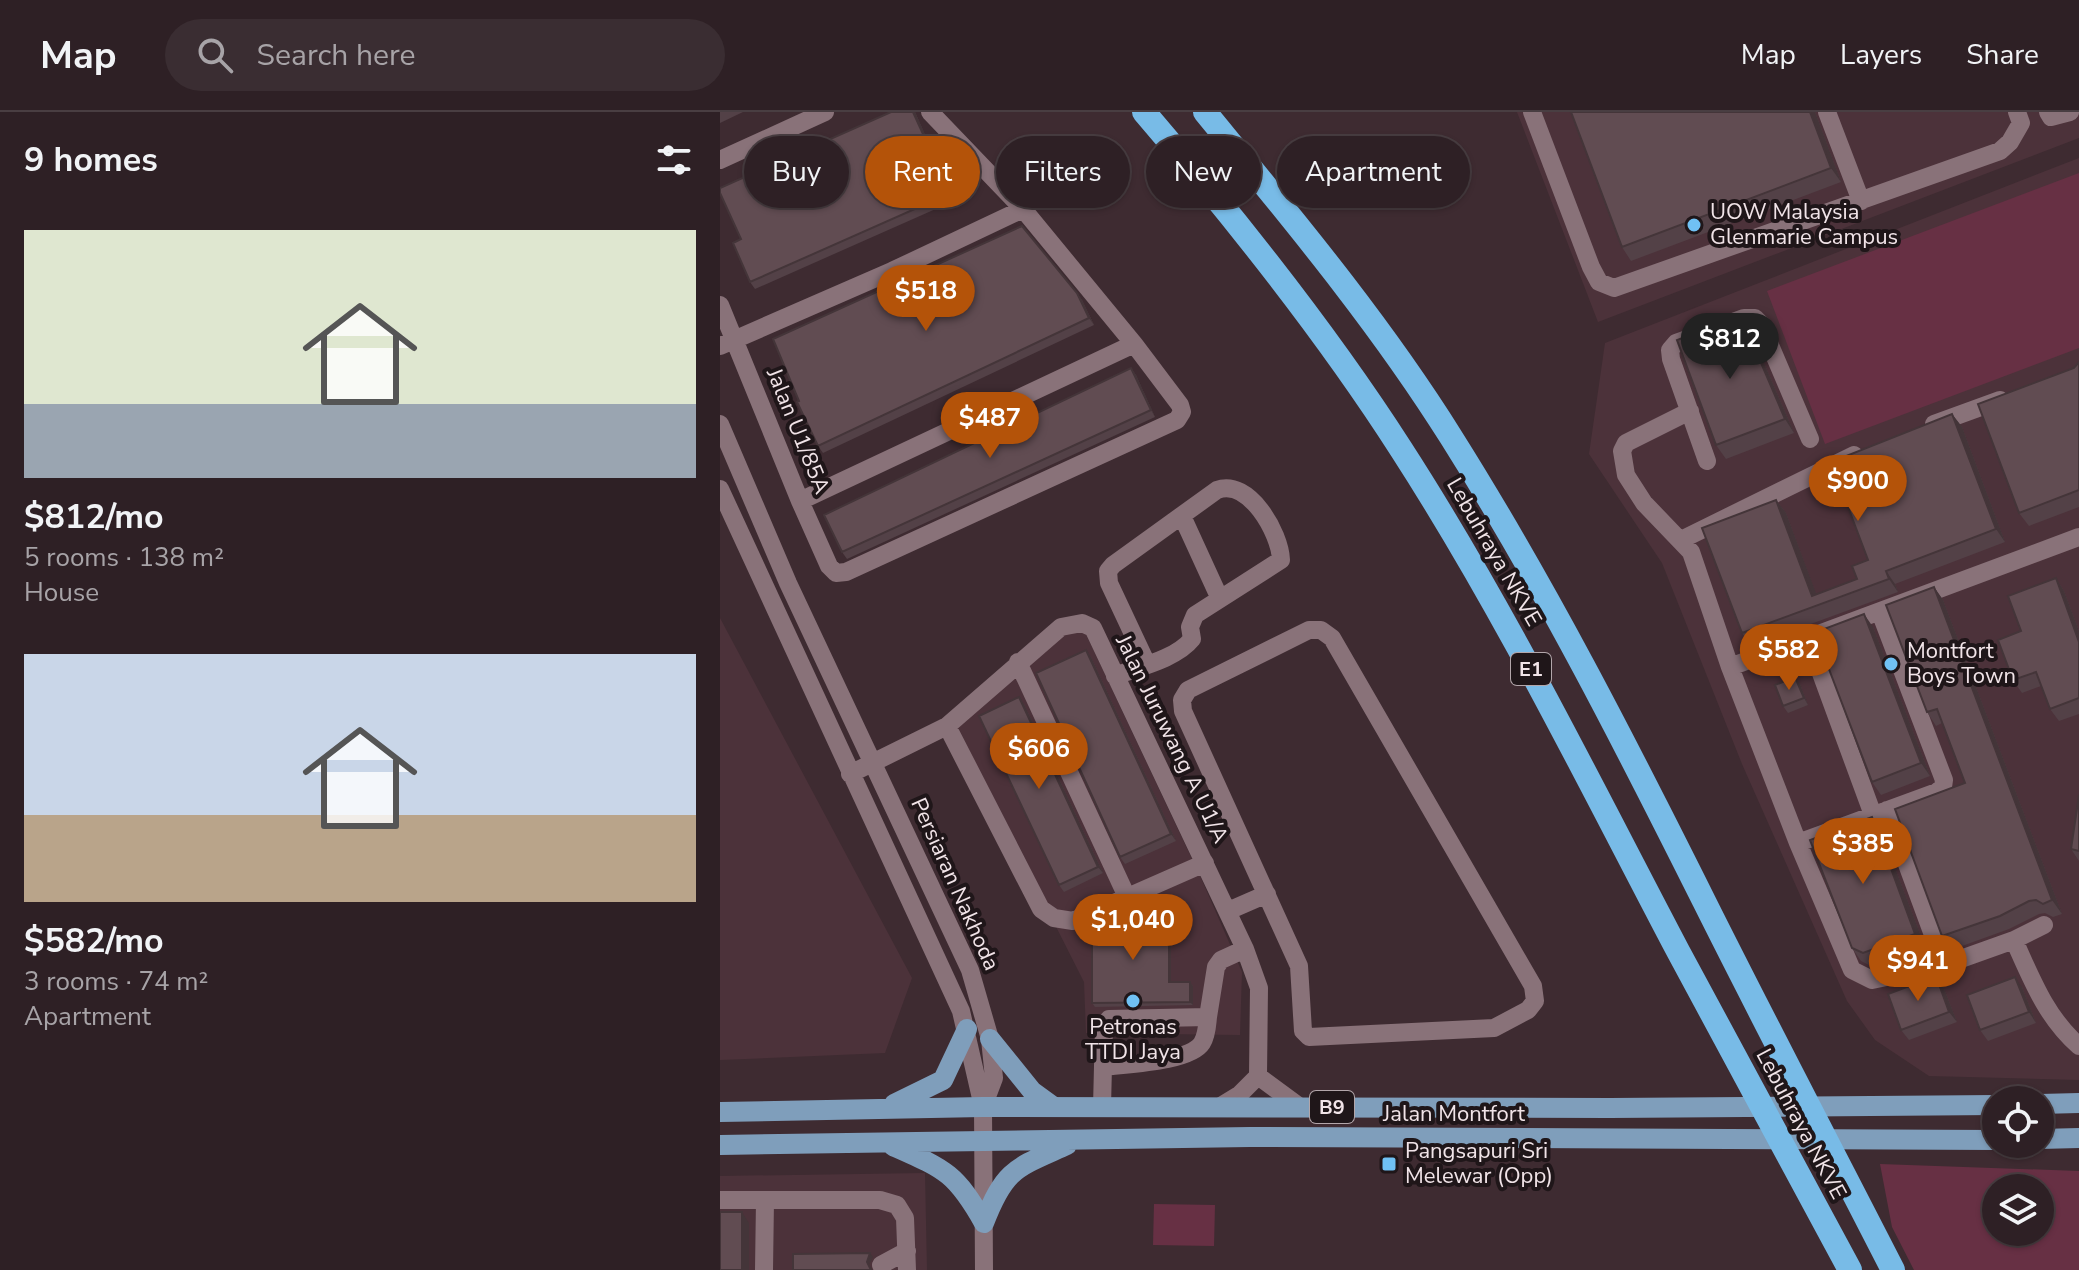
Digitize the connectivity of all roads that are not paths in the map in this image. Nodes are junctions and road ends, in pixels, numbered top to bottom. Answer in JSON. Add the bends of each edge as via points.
{"nodes":[{"id":1,"x":825,"y":112,"type":"edge"},
{"id":2,"x":930,"y":112,"type":"edge"},
{"id":3,"x":1144,"y":112,"type":"edge"},
{"id":4,"x":1205,"y":112,"type":"edge"},
{"id":5,"x":1532,"y":112,"type":"edge"},
{"id":6,"x":1827,"y":112,"type":"edge"},
{"id":7,"x":2017,"y":112,"type":"edge"},
{"id":8,"x":2048,"y":112,"type":"edge"},
{"id":9,"x":2070,"y":112,"type":"edge"},
{"id":10,"x":720,"y":160,"type":"edge"},
{"id":11,"x":1861,"y":201,"type":"junction"},
{"id":12,"x":1023,"y":209,"type":"junction"},
{"id":13,"x":720,"y":305,"type":"edge"},
{"id":14,"x":727,"y":342,"type":"edge"},
{"id":15,"x":1134,"y":344,"type":"junction"},
{"id":16,"x":2021,"y":392,"type":"edge"},
{"id":17,"x":1690,"y":411,"type":"junction"},
{"id":18,"x":720,"y":424,"type":"edge"},
{"id":19,"x":1920,"y":430,"type":"edge"},
{"id":20,"x":1810,"y":439,"type":"dead end"},
{"id":21,"x":1876,"y":446,"type":"edge"},
{"id":22,"x":1707,"y":461,"type":"dead end"},
{"id":23,"x":720,"y":489,"type":"edge"},
{"id":24,"x":800,"y":501,"type":"junction"},
{"id":25,"x":1182,"y":516,"type":"junction"},
{"id":26,"x":2079,"y":537,"type":"edge"},
{"id":27,"x":1681,"y":540,"type":"junction"},
{"id":28,"x":1220,"y":599,"type":"junction"},
{"id":29,"x":1880,"y":612,"type":"junction"},
{"id":30,"x":1808,"y":638,"type":"junction"},
{"id":31,"x":1018,"y":662,"type":"junction"},
{"id":32,"x":1147,"y":664,"type":"junction"},
{"id":33,"x":1730,"y":667,"type":"junction"},
{"id":34,"x":1115,"y":676,"type":"junction"},
{"id":35,"x":947,"y":726,"type":"junction"},
{"id":36,"x":873,"y":763,"type":"junction"},
{"id":37,"x":850,"y":774,"type":"junction"},
{"id":38,"x":1880,"y":812,"type":"junction"},
{"id":39,"x":1798,"y":843,"type":"junction"},
{"id":40,"x":1205,"y":863,"type":"junction"},
{"id":41,"x":1267,"y":894,"type":"junction"},
{"id":42,"x":1127,"y":897,"type":"junction"},
{"id":43,"x":1228,"y":911,"type":"junction"},
{"id":44,"x":2044,"y":925,"type":"dead end"},
{"id":45,"x":2014,"y":940,"type":"junction"},
{"id":46,"x":1245,"y":949,"type":"junction"},
{"id":47,"x":1944,"y":965,"type":"junction"},
{"id":48,"x":1208,"y":1017,"type":"junction"},
{"id":49,"x":967,"y":1029,"type":"junction"},
{"id":50,"x":990,"y":1039,"type":"junction"},
{"id":51,"x":2079,"y":1046,"type":"edge"},
{"id":52,"x":1104,"y":1067,"type":"junction"},
{"id":53,"x":1258,"y":1076,"type":"junction"},
{"id":54,"x":2079,"y":1103,"type":"edge"},
{"id":55,"x":2054,"y":1104,"type":"edge"},
{"id":56,"x":1982,"y":1105,"type":"edge"},
{"id":57,"x":1221,"y":1106,"type":"junction"},
{"id":58,"x":983,"y":1107,"type":"junction"},
{"id":59,"x":1054,"y":1107,"type":"junction"},
{"id":60,"x":1102,"y":1107,"type":"junction"},
{"id":61,"x":1300,"y":1107,"type":"junction"},
{"id":62,"x":883,"y":1109,"type":"junction"},
{"id":63,"x":720,"y":1112,"type":"edge"},
{"id":64,"x":2079,"y":1138,"type":"edge"},
{"id":65,"x":2054,"y":1139,"type":"edge"},
{"id":66,"x":1982,"y":1140,"type":"edge"},
{"id":67,"x":1074,"y":1141,"type":"junction"},
{"id":68,"x":985,"y":1142,"type":"junction"},
{"id":69,"x":885,"y":1143,"type":"junction"},
{"id":70,"x":720,"y":1145,"type":"edge"},
{"id":71,"x":720,"y":1200,"type":"edge"},
{"id":72,"x":765,"y":1200,"type":"junction"},
{"id":73,"x":984,"y":1223,"type":"junction"},
{"id":74,"x":907,"y":1261,"type":"edge"},
{"id":75,"x":881,"y":1265,"type":"dead end"},
{"id":76,"x":764,"y":1270,"type":"edge"},
{"id":77,"x":984,"y":1270,"type":"edge"},
{"id":78,"x":1850,"y":1270,"type":"edge"},
{"id":79,"x":1893,"y":1270,"type":"edge"}],
"edges":[{"from":1,"to":10,"type":"street"},
{"from":2,"to":12,"type":"street"},
{"from":3,"to":78,"type":"highway","name":"Lebuhraya NKVE","number":"E1","via":[[1348,371],[1443,514],[1564,730]]},
{"from":4,"to":79,"type":"highway","name":"Lebuhraya NKVE","number":"E1","via":[[1392,350],[1512,536],[1639,771]]},
{"from":5,"to":11,"type":"street","via":[[1591,267],[1606,287],[1626,286]]},
{"from":6,"to":11,"type":"street"},
{"from":7,"to":11,"type":"street","via":[[2021,123],[2000,151]]},
{"from":8,"to":9,"type":"street","via":[[2057,117]]},
{"from":12,"to":14,"type":"street"},
{"from":12,"to":15,"type":"street"},
{"from":13,"to":14,"type":"street","name":"Jalan U1/85A"},
{"from":14,"to":24,"type":"street","name":"Jalan U1/85A"},
{"from":15,"to":24,"type":"street"},
{"from":15,"to":24,"type":"street","name":"Jalan U1/85A","via":[[1180,405],[1177,420],[846,572],[836,573],[829,566]]},
{"from":16,"to":19,"type":"street"},
{"from":17,"to":20,"type":"street","via":[[1670,350],[1676,343],[1755,318]]},
{"from":17,"to":22,"type":"street"},
{"from":17,"to":27,"type":"street","via":[[1626,443],[1622,451],[1626,475],[1644,503]]},
{"from":18,"to":36,"type":"street","name":"Persiaran Nakhoda"},
{"from":21,"to":27,"type":"street"},
{"from":23,"to":37,"type":"street"},
{"from":25,"to":28,"type":"street"},
{"from":25,"to":28,"type":"street","via":[[1217,490],[1231,487],[1262,511],[1281,551],[1281,560]]},
{"from":25,"to":32,"type":"street","via":[[1108,571]]},
{"from":26,"to":29,"type":"street"},
{"from":27,"to":33,"type":"street","via":[[1691,552]]},
{"from":28,"to":32,"type":"street","via":[[1195,615],[1192,639],[1185,647]]},
{"from":29,"to":30,"type":"street"},
{"from":29,"to":38,"type":"street","via":[[1944,780],[1937,792]]},
{"from":30,"to":33,"type":"street"},
{"from":30,"to":38,"type":"street"},
{"from":31,"to":34,"type":"street","name":"Jalan Juruwang A U1/A","via":[[1061,627],[1082,623],[1093,628]]},
{"from":31,"to":35,"type":"street","name":"Jalan Juruwang A U1/A"},
{"from":31,"to":42,"type":"street"},
{"from":32,"to":34,"type":"street"},
{"from":33,"to":39,"type":"street"},
{"from":34,"to":40,"type":"street","name":"Jalan Juruwang A U1/A"},
{"from":35,"to":36,"type":"street","name":"Jalan Juruwang A U1/A"},
{"from":35,"to":42,"type":"street","via":[[1041,909],[1073,921]]},
{"from":36,"to":37,"type":"street","name":"Jalan Juruwang A U1/A"},
{"from":36,"to":50,"type":"street","name":"Persiaran Nakhoda","via":[[970,970]]},
{"from":37,"to":49,"type":"street"},
{"from":38,"to":39,"type":"street"},
{"from":38,"to":47,"type":"street"},
{"from":39,"to":47,"type":"street","via":[[1852,970],[1872,980]]},
{"from":40,"to":42,"type":"street"},
{"from":40,"to":43,"type":"street","name":"Jalan Juruwang A U1/A"},
{"from":41,"to":41,"type":"street","via":[[1182,700],[1188,690],[1309,630],[1321,630],[1332,638],[1533,986],[1535,1001],[1494,1028],[1309,1037],[1303,1031],[1299,966]]},
{"from":41,"to":43,"type":"street"},
{"from":43,"to":46,"type":"street","name":"Jalan Juruwang A U1/A"},
{"from":44,"to":45,"type":"street"},
{"from":45,"to":47,"type":"street"},
{"from":45,"to":51,"type":"street","via":[[2046,1009]]},
{"from":46,"to":48,"type":"street","via":[[1216,967]]},
{"from":46,"to":53,"type":"street","name":"Jalan Juruwang A U1/A","via":[[1259,988]]},
{"from":48,"to":52,"type":"street","via":[[1201,1045],[1193,1051]]},
{"from":48,"to":52,"type":"street","via":[[1109,1019],[1104,1025]]},
{"from":49,"to":58,"type":"street"},
{"from":49,"to":62,"type":"main road","via":[[943,1080]]},
{"from":50,"to":58,"type":"street","name":"Persiaran Nakhoda","via":[[994,1078]]},
{"from":50,"to":59,"type":"main road","via":[[1032,1091]]},
{"from":52,"to":60,"type":"street"},
{"from":53,"to":57,"type":"street"},
{"from":53,"to":61,"type":"street"},
{"from":54,"to":55,"type":"main road"},
{"from":56,"to":61,"type":"main road","name":"Jalan Montfort","number":"B9"},
{"from":57,"to":60,"type":"main road","name":"Jalan Montfort","number":"B9"},
{"from":57,"to":61,"type":"main road","name":"Jalan Montfort","number":"B9"},
{"from":58,"to":59,"type":"main road","name":"Jalan Montfort","number":"B9"},
{"from":58,"to":62,"type":"main road","name":"Jalan Montfort","number":"B9"},
{"from":58,"to":68,"type":"street"},
{"from":59,"to":60,"type":"main road","name":"Jalan Montfort","number":"B9"},
{"from":62,"to":63,"type":"main road","name":"Jalan Montfort","number":"B9"},
{"from":64,"to":65,"type":"main road"},
{"from":66,"to":67,"type":"main road","name":"Jalan Montfort","number":"B9"},
{"from":67,"to":68,"type":"main road","name":"Jalan Montfort","number":"B9"},
{"from":67,"to":73,"type":"main road","via":[[1006,1178]]},
{"from":68,"to":69,"type":"main road","name":"Jalan Montfort","number":"B9"},
{"from":68,"to":73,"type":"street"},
{"from":69,"to":70,"type":"main road","name":"Jalan Montfort","number":"B9"},
{"from":69,"to":73,"type":"main road","via":[[953,1177]]},
{"from":71,"to":72,"type":"street"},
{"from":72,"to":74,"type":"street","via":[[880,1200],[897,1205],[905,1218]]},
{"from":72,"to":76,"type":"street"},
{"from":73,"to":77,"type":"street"},
{"from":74,"to":75,"type":"street"}]}
